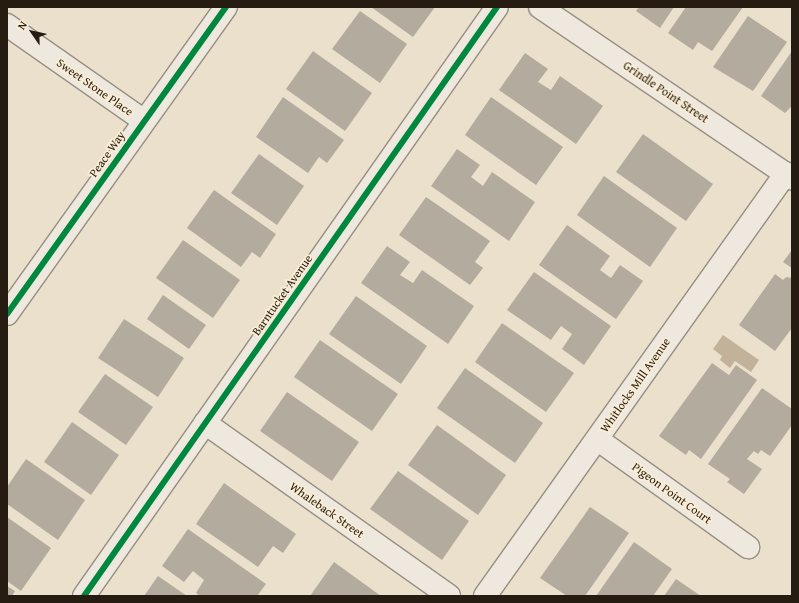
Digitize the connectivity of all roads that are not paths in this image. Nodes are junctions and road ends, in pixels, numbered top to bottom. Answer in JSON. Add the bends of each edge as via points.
{"nodes":[{"id":1,"x":226,"y":7,"type":"edge"},
{"id":2,"x":497,"y":7,"type":"edge"},
{"id":3,"x":540,"y":7,"type":"edge"},
{"id":4,"x":7,"y":25,"type":"edge"},
{"id":5,"x":144,"y":121,"type":"junction"},
{"id":6,"x":789,"y":175,"type":"edge"},
{"id":7,"x":7,"y":314,"type":"edge"},
{"id":8,"x":206,"y":423,"type":"junction"},
{"id":9,"x":597,"y":439,"type":"junction"},
{"id":10,"x":748,"y":547,"type":"dead end"},
{"id":11,"x":84,"y":596,"type":"edge"},
{"id":12,"x":449,"y":596,"type":"edge"},
{"id":13,"x":485,"y":596,"type":"edge"}],
"edges":[{"from":1,"to":5,"type":"street","name":"Peace Way"},
{"from":2,"to":8,"type":"street","name":"Barntucket Avenue"},
{"from":3,"to":6,"type":"street","name":"Grindle Point Street"},
{"from":4,"to":5,"type":"street","name":"Sweet Stone Place"},
{"from":5,"to":7,"type":"street","name":"Peace Way"},
{"from":6,"to":9,"type":"street","name":"Whitlocks Mill Avenue"},
{"from":8,"to":11,"type":"street","name":"Barntucket Avenue"},
{"from":8,"to":12,"type":"street","name":"Whaleback Street"},
{"from":9,"to":10,"type":"street","name":"Pigeon Point Court"},
{"from":9,"to":13,"type":"street","name":"Whitlocks Mill Avenue"}]}
